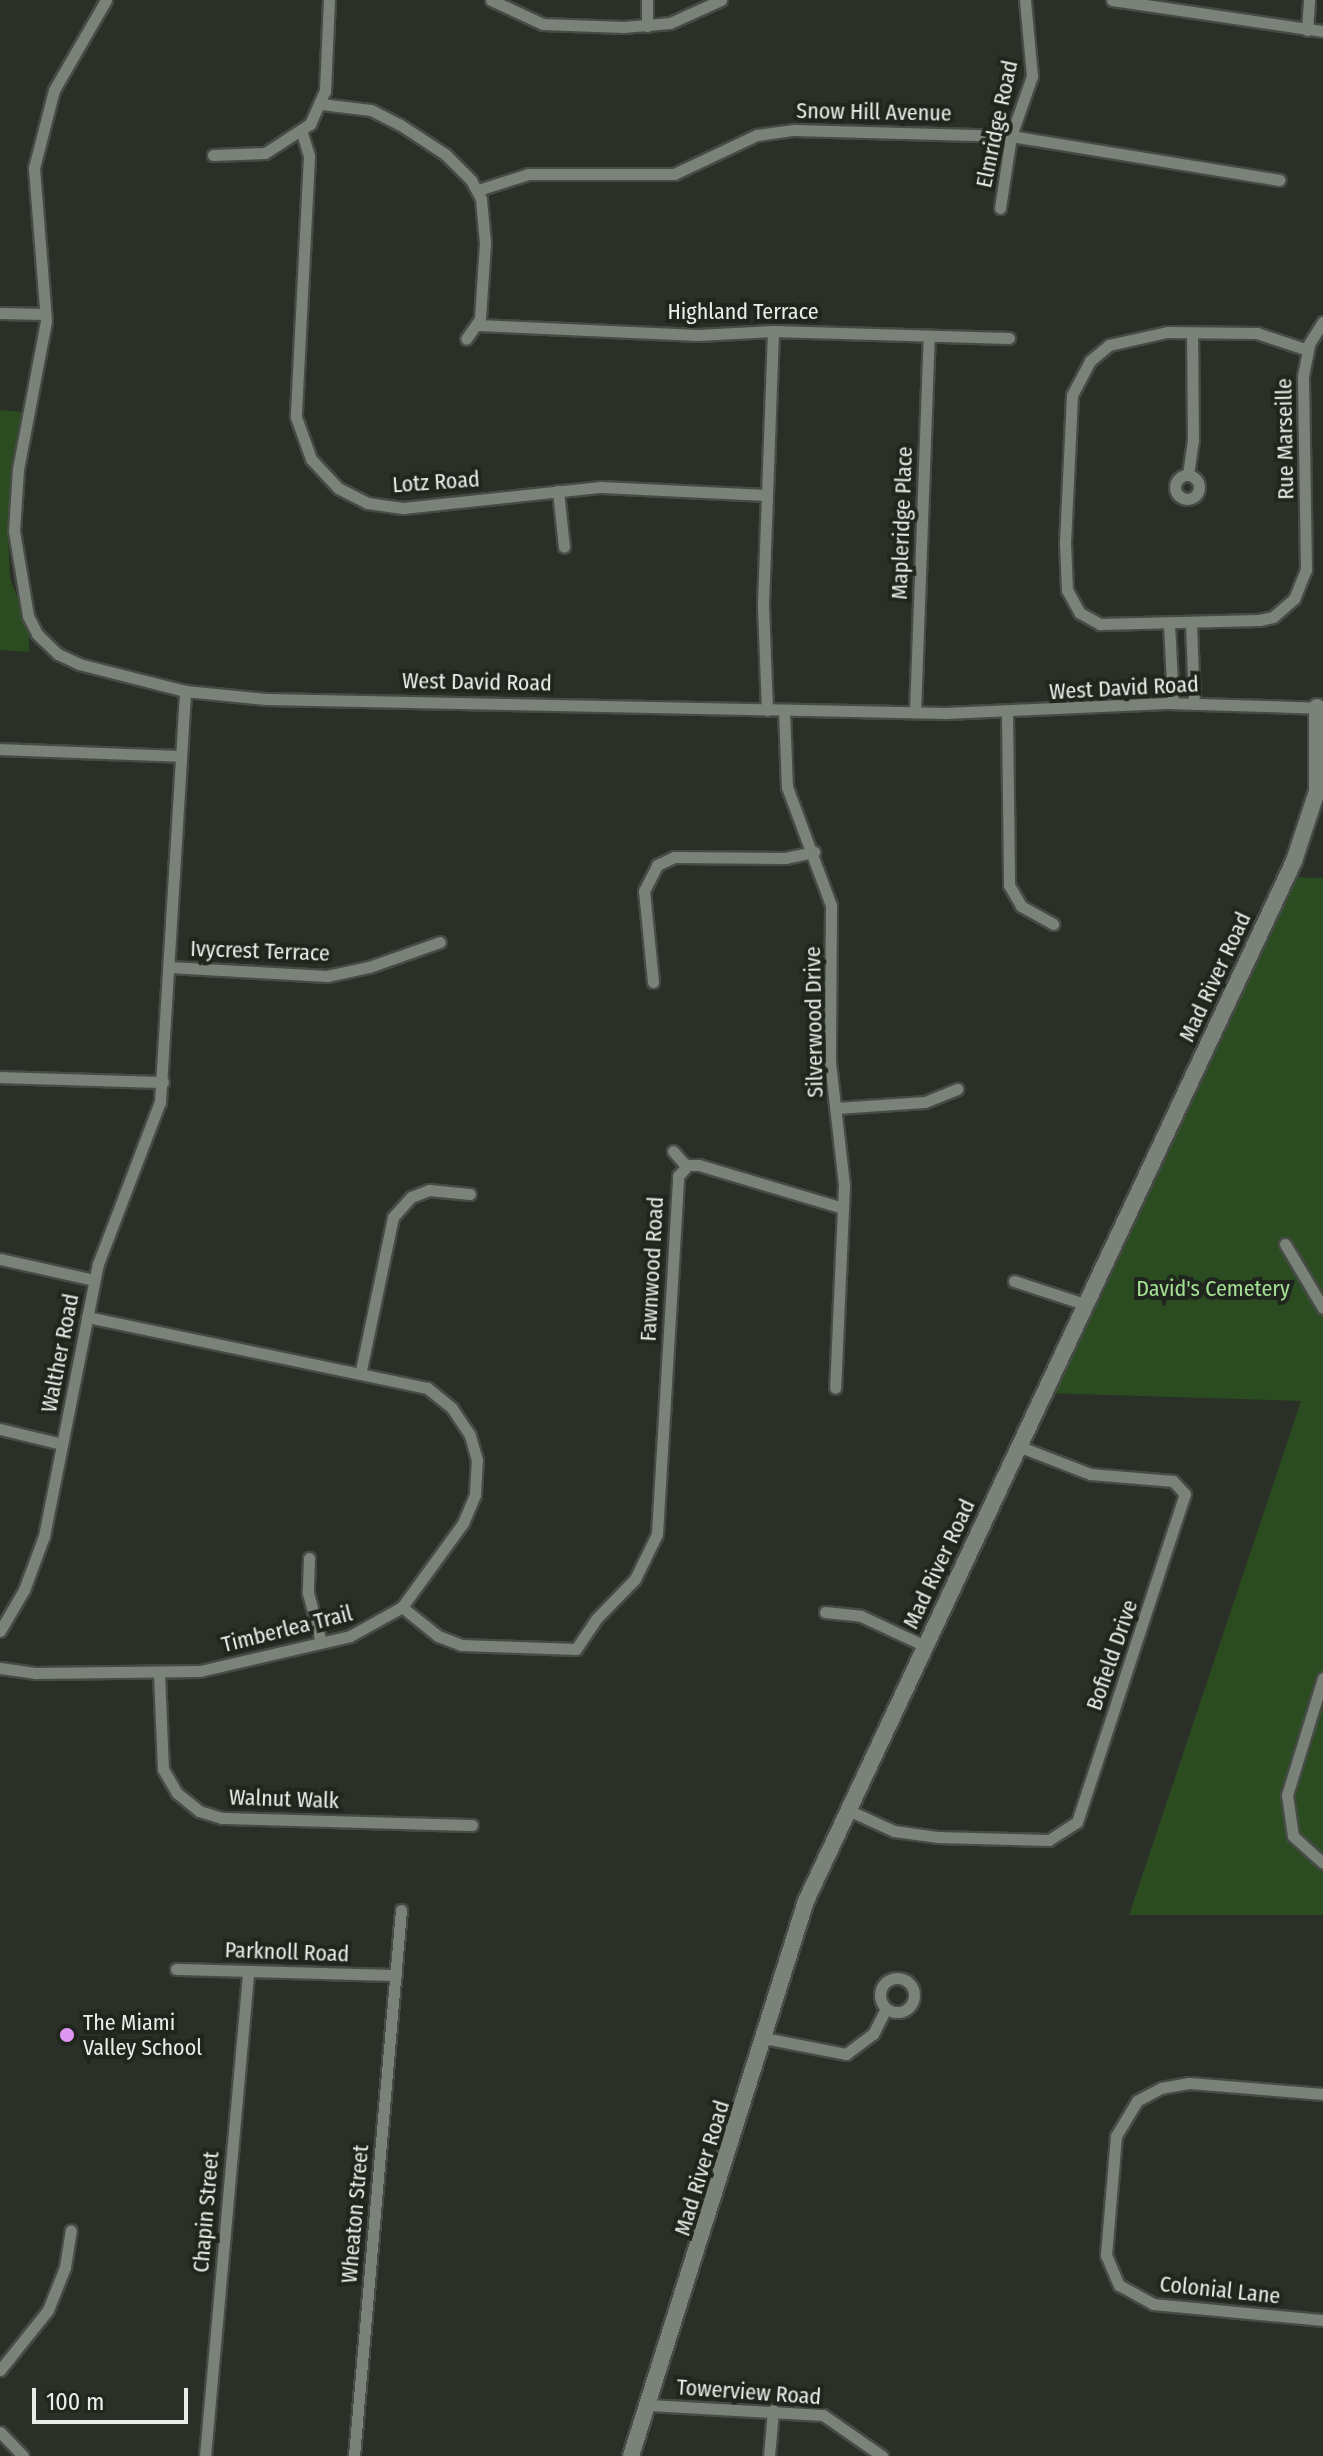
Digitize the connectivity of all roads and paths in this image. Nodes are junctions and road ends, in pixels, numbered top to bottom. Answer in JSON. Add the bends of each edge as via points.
{"nodes":[{"id":1,"x":106,"y":0,"type":"edge"},
{"id":2,"x":329,"y":0,"type":"edge"},
{"id":3,"x":491,"y":0,"type":"edge"},
{"id":4,"x":647,"y":0,"type":"edge"},
{"id":5,"x":721,"y":0,"type":"edge"},
{"id":6,"x":1025,"y":0,"type":"edge"},
{"id":7,"x":1112,"y":0,"type":"edge"},
{"id":8,"x":1309,"y":0,"type":"edge"},
{"id":9,"x":647,"y":26,"type":"junction"},
{"id":10,"x":1307,"y":30,"type":"junction"},
{"id":11,"x":1323,"y":31,"type":"edge"},
{"id":12,"x":321,"y":104,"type":"junction"},
{"id":13,"x":302,"y":133,"type":"junction"},
{"id":14,"x":1011,"y":136,"type":"junction"},
{"id":15,"x":213,"y":155,"type":"dead end"},
{"id":16,"x":1279,"y":180,"type":"dead end"},
{"id":17,"x":478,"y":190,"type":"junction"},
{"id":18,"x":1000,"y":208,"type":"dead end"},
{"id":19,"x":0,"y":313,"type":"edge"},
{"id":20,"x":45,"y":314,"type":"junction"},
{"id":21,"x":1323,"y":322,"type":"edge"},
{"id":22,"x":478,"y":325,"type":"junction"},
{"id":23,"x":773,"y":331,"type":"junction"},
{"id":24,"x":1192,"y":333,"type":"junction"},
{"id":25,"x":929,"y":336,"type":"junction"},
{"id":26,"x":1009,"y":338,"type":"dead end"},
{"id":27,"x":466,"y":339,"type":"dead end"},
{"id":28,"x":1308,"y":350,"type":"junction"},
{"id":29,"x":1188,"y":475,"type":"dead end"},
{"id":30,"x":558,"y":491,"type":"junction"},
{"id":31,"x":766,"y":495,"type":"junction"},
{"id":32,"x":564,"y":547,"type":"dead end"},
{"id":33,"x":1191,"y":623,"type":"junction"},
{"id":34,"x":1169,"y":624,"type":"junction"},
{"id":35,"x":185,"y":691,"type":"junction"},
{"id":36,"x":1173,"y":703,"type":"junction"},
{"id":37,"x":1194,"y":704,"type":"junction"},
{"id":38,"x":1320,"y":708,"type":"edge"},
{"id":39,"x":767,"y":710,"type":"junction"},
{"id":40,"x":784,"y":710,"type":"junction"},
{"id":41,"x":915,"y":712,"type":"junction"},
{"id":42,"x":1007,"y":713,"type":"junction"},
{"id":43,"x":0,"y":749,"type":"edge"},
{"id":44,"x":180,"y":756,"type":"junction"},
{"id":45,"x":1320,"y":784,"type":"edge"},
{"id":46,"x":814,"y":852,"type":"junction"},
{"id":47,"x":1053,"y":924,"type":"dead end"},
{"id":48,"x":440,"y":942,"type":"dead end"},
{"id":49,"x":169,"y":967,"type":"junction"},
{"id":50,"x":653,"y":982,"type":"dead end"},
{"id":51,"x":0,"y":1077,"type":"edge"},
{"id":52,"x":163,"y":1082,"type":"junction"},
{"id":53,"x":958,"y":1089,"type":"dead end"},
{"id":54,"x":836,"y":1108,"type":"junction"},
{"id":55,"x":673,"y":1151,"type":"dead end"},
{"id":56,"x":686,"y":1166,"type":"junction"},
{"id":57,"x":470,"y":1194,"type":"dead end"},
{"id":58,"x":843,"y":1208,"type":"junction"},
{"id":59,"x":1285,"y":1244,"type":"dead end"},
{"id":60,"x":0,"y":1259,"type":"edge"},
{"id":61,"x":94,"y":1280,"type":"junction"},
{"id":62,"x":1014,"y":1281,"type":"dead end"},
{"id":63,"x":1084,"y":1304,"type":"junction"},
{"id":64,"x":1323,"y":1308,"type":"edge"},
{"id":65,"x":87,"y":1317,"type":"junction"},
{"id":66,"x":361,"y":1370,"type":"junction"},
{"id":67,"x":835,"y":1388,"type":"dead end"},
{"id":68,"x":0,"y":1429,"type":"edge"},
{"id":69,"x":62,"y":1444,"type":"junction"},
{"id":70,"x":1018,"y":1446,"type":"junction"},
{"id":71,"x":309,"y":1558,"type":"dead end"},
{"id":72,"x":402,"y":1607,"type":"junction"},
{"id":73,"x":825,"y":1612,"type":"dead end"},
{"id":74,"x":0,"y":1631,"type":"edge"},
{"id":75,"x":321,"y":1642,"type":"junction"},
{"id":76,"x":925,"y":1646,"type":"junction"},
{"id":77,"x":0,"y":1668,"type":"edge"},
{"id":78,"x":159,"y":1674,"type":"junction"},
{"id":79,"x":1323,"y":1678,"type":"edge"},
{"id":80,"x":1323,"y":1702,"type":"edge"},
{"id":81,"x":1312,"y":1710,"type":"junction"},
{"id":82,"x":848,"y":1810,"type":"junction"},
{"id":83,"x":472,"y":1825,"type":"dead end"},
{"id":84,"x":1323,"y":1863,"type":"edge"},
{"id":85,"x":401,"y":1910,"type":"dead end"},
{"id":86,"x":176,"y":1969,"type":"dead end"},
{"id":87,"x":248,"y":1971,"type":"junction"},
{"id":88,"x":396,"y":1975,"type":"junction"},
{"id":89,"x":886,"y":2009,"type":"dead end"},
{"id":90,"x":764,"y":2038,"type":"junction"},
{"id":91,"x":1323,"y":2094,"type":"edge"},
{"id":92,"x":71,"y":2230,"type":"dead end"},
{"id":93,"x":1323,"y":2320,"type":"edge"},
{"id":94,"x":0,"y":2370,"type":"edge"},
{"id":95,"x":649,"y":2405,"type":"junction"},
{"id":96,"x":773,"y":2410,"type":"junction"},
{"id":97,"x":0,"y":2432,"type":"edge"},
{"id":98,"x":23,"y":2456,"type":"edge"},
{"id":99,"x":205,"y":2456,"type":"edge"},
{"id":100,"x":354,"y":2456,"type":"edge"},
{"id":101,"x":631,"y":2456,"type":"edge"},
{"id":102,"x":769,"y":2456,"type":"edge"},
{"id":103,"x":882,"y":2456,"type":"edge"}],
"edges":[{"from":1,"to":20,"type":"street","name":"West David Road","via":[[66,64],[36,150],[34,191]]},
{"from":2,"to":12,"type":"street"},
{"from":3,"to":9,"type":"street","via":[[543,24]]},
{"from":4,"to":9,"type":"street"},
{"from":5,"to":9,"type":"street","via":[[682,20]]},
{"from":6,"to":14,"type":"street","name":"Elmridge Road","via":[[1032,76]]},
{"from":7,"to":10,"type":"street"},
{"from":8,"to":10,"type":"street"},
{"from":10,"to":11,"type":"street"},
{"from":12,"to":13,"type":"street"},
{"from":12,"to":17,"type":"street","via":[[371,110],[399,124],[456,163]]},
{"from":13,"to":15,"type":"street","via":[[265,153]]},
{"from":13,"to":30,"type":"street","name":"Lotz Road","via":[[309,156],[295,396],[298,431],[311,459],[338,488],[378,506],[403,508]]},
{"from":14,"to":16,"type":"street","name":"Snow Hill Avenue"},
{"from":14,"to":17,"type":"street","name":"Snow Hill Avenue","via":[[780,131],[757,135],[674,174],[528,174]]},
{"from":14,"to":18,"type":"street","name":"Elmridge Road"},
{"from":17,"to":22,"type":"street","via":[[485,243]]},
{"from":19,"to":20,"type":"street"},
{"from":20,"to":35,"type":"street","name":"West David Road","via":[[14,513],[17,572],[28,616],[37,634],[70,661]]},
{"from":21,"to":28,"type":"street"},
{"from":22,"to":23,"type":"street","name":"Highland Terrace","via":[[726,335]]},
{"from":22,"to":27,"type":"street"},
{"from":23,"to":25,"type":"street","name":"Highland Terrace"},
{"from":23,"to":31,"type":"street"},
{"from":24,"to":28,"type":"street","name":"Rue Marseille","via":[[1257,333]]},
{"from":24,"to":29,"type":"street","via":[[1193,441]]},
{"from":24,"to":34,"type":"street","name":"Rue Marseille","via":[[1155,333],[1109,345],[1090,361],[1072,395],[1065,542],[1068,595],[1080,613],[1100,624]]},
{"from":25,"to":26,"type":"street","name":"Highland Terrace"},
{"from":25,"to":41,"type":"street","name":"Mapleridge Place"},
{"from":28,"to":33,"type":"street","name":"Rue Marseille","via":[[1303,398],[1306,570],[1301,589],[1273,617]]},
{"from":30,"to":31,"type":"street","name":"Lotz Road","via":[[627,487]]},
{"from":30,"to":32,"type":"street"},
{"from":31,"to":39,"type":"street"},
{"from":33,"to":34,"type":"street","name":"Rue Marseille"},
{"from":33,"to":37,"type":"street"},
{"from":34,"to":36,"type":"street"},
{"from":35,"to":39,"type":"street","name":"West David Road","via":[[266,699]]},
{"from":35,"to":44,"type":"street"},
{"from":36,"to":37,"type":"street","name":"West David Road"},
{"from":36,"to":42,"type":"street","name":"West David Road"},
{"from":37,"to":38,"type":"street","name":"West David Road"},
{"from":38,"to":45,"type":"street","name":"Mad River Road"},
{"from":39,"to":40,"type":"street","name":"West David Road"},
{"from":40,"to":41,"type":"street","name":"West David Road"},
{"from":40,"to":46,"type":"street","name":"Silverwood Drive","via":[[787,787]]},
{"from":41,"to":42,"type":"street","name":"West David Road"},
{"from":42,"to":47,"type":"street","via":[[1009,885],[1021,906]]},
{"from":43,"to":44,"type":"street"},
{"from":44,"to":49,"type":"street"},
{"from":45,"to":63,"type":"street","name":"Mad River Road","via":[[1294,861]]},
{"from":46,"to":50,"type":"street","via":[[785,858],[674,857],[657,865],[644,891]]},
{"from":46,"to":54,"type":"street","name":"Silverwood Drive","via":[[831,905],[829,1041]]},
{"from":48,"to":49,"type":"street","name":"Ivycrest Terrace","via":[[342,974],[261,975]]},
{"from":49,"to":52,"type":"street"},
{"from":51,"to":52,"type":"street"},
{"from":52,"to":61,"type":"street","name":"Walther Road","via":[[155,1118]]},
{"from":53,"to":54,"type":"street","via":[[925,1102]]},
{"from":54,"to":58,"type":"street","name":"Silverwood Drive"},
{"from":55,"to":56,"type":"street"},
{"from":56,"to":58,"type":"street","via":[[699,1165]]},
{"from":56,"to":72,"type":"street","name":"Fawnwood Road","via":[[676,1182],[655,1541],[635,1579],[571,1652],[461,1645],[438,1636]]},
{"from":57,"to":66,"type":"street","via":[[429,1190],[411,1197],[393,1217]]},
{"from":58,"to":67,"type":"street","name":"Silverwood Drive"},
{"from":59,"to":64,"type":"street"},
{"from":60,"to":61,"type":"street"},
{"from":61,"to":65,"type":"street","name":"Walther Road"},
{"from":62,"to":63,"type":"street"},
{"from":63,"to":70,"type":"street","name":"Mad River Road"},
{"from":65,"to":66,"type":"street","name":"Timberlea Trail"},
{"from":65,"to":69,"type":"street","name":"Walther Road"},
{"from":66,"to":72,"type":"street","name":"Timberlea Trail","via":[[413,1382],[441,1397],[464,1423],[477,1460],[470,1511]]},
{"from":68,"to":69,"type":"street"},
{"from":69,"to":74,"type":"street","name":"Walther Road","via":[[35,1564]]},
{"from":70,"to":76,"type":"street","name":"Mad River Road"},
{"from":70,"to":82,"type":"street","name":"Bofield Drive","via":[[1090,1474],[1173,1481],[1183,1489],[1178,1522],[1083,1808],[1070,1830],[1049,1840],[909,1835]]},
{"from":71,"to":75,"type":"street","via":[[308,1593]]},
{"from":72,"to":75,"type":"street","name":"Timberlea Trail","via":[[366,1630]]},
{"from":73,"to":76,"type":"street","via":[[861,1616]]},
{"from":75,"to":78,"type":"street","name":"Timberlea Trail","via":[[226,1666]]},
{"from":76,"to":82,"type":"street","name":"Mad River Road"},
{"from":77,"to":78,"type":"street","name":"Timberlea Trail"},
{"from":78,"to":83,"type":"street","name":"Walnut Walk","via":[[163,1769],[177,1793],[199,1811],[222,1818]]},
{"from":79,"to":81,"type":"street"},
{"from":80,"to":81,"type":"street"},
{"from":81,"to":84,"type":"street","via":[[1287,1795],[1293,1836]]},
{"from":82,"to":90,"type":"street","name":"Mad River Road","via":[[796,1928]]},
{"from":85,"to":88,"type":"street","name":"Wheaton Street"},
{"from":86,"to":87,"type":"street","name":"Parknoll Road"},
{"from":87,"to":88,"type":"street","name":"Parknoll Road"},
{"from":87,"to":99,"type":"street","name":"Chapin Street"},
{"from":88,"to":100,"type":"street","name":"Wheaton Street"},
{"from":89,"to":90,"type":"street","via":[[873,2034],[846,2054]]},
{"from":90,"to":95,"type":"street","name":"Mad River Road"},
{"from":91,"to":93,"type":"street","name":"Colonial Lane","via":[[1189,2083],[1161,2088],[1137,2101],[1116,2136],[1106,2255],[1119,2285],[1153,2304]]},
{"from":92,"to":94,"type":"street","via":[[65,2267],[48,2310]]},
{"from":95,"to":96,"type":"street","name":"Towerview Road"},
{"from":95,"to":101,"type":"street","name":"Mad River Road"},
{"from":96,"to":102,"type":"street"},
{"from":96,"to":103,"type":"street","name":"Towerview Road","via":[[823,2415]]},
{"from":97,"to":98,"type":"street"}]}
